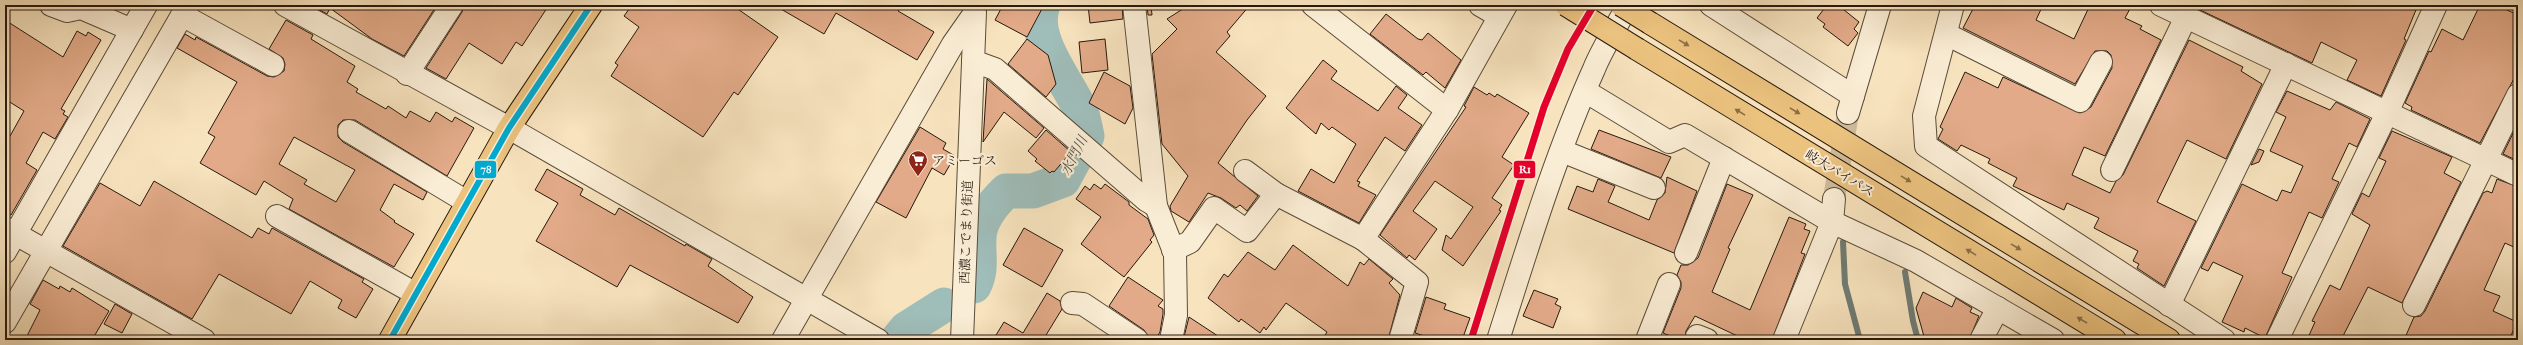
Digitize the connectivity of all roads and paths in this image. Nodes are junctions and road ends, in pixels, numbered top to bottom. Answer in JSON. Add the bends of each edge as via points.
{"nodes":[{"id":1,"x":51,"y":5,"type":"edge"},
{"id":2,"x":146,"y":5,"type":"edge"},
{"id":3,"x":285,"y":5,"type":"edge"},
{"id":4,"x":452,"y":5,"type":"edge"},
{"id":5,"x":591,"y":5,"type":"edge"},
{"id":6,"x":1134,"y":5,"type":"edge"},
{"id":7,"x":1313,"y":5,"type":"edge"},
{"id":8,"x":1480,"y":5,"type":"edge"},
{"id":9,"x":1566,"y":5,"type":"edge"},
{"id":10,"x":1621,"y":5,"type":"edge"},
{"id":11,"x":1628,"y":5,"type":"edge"},
{"id":12,"x":1711,"y":5,"type":"edge"},
{"id":13,"x":1880,"y":5,"type":"edge"},
{"id":14,"x":1953,"y":5,"type":"edge"},
{"id":15,"x":2161,"y":5,"type":"edge"},
{"id":16,"x":2436,"y":5,"type":"edge"},
{"id":17,"x":185,"y":10,"type":"edge"},
{"id":18,"x":975,"y":10,"type":"edge"},
{"id":19,"x":1502,"y":11,"type":"edge"},
{"id":20,"x":2186,"y":17,"type":"junction"},
{"id":21,"x":132,"y":30,"type":"junction"},
{"id":22,"x":1946,"y":34,"type":"junction"},
{"id":23,"x":973,"y":61,"type":"junction"},
{"id":24,"x":2101,"y":62,"type":"dead end"},
{"id":25,"x":2286,"y":64,"type":"junction"},
{"id":26,"x":273,"y":65,"type":"dead end"},
{"id":27,"x":407,"y":74,"type":"junction"},
{"id":28,"x":1585,"y":91,"type":"junction"},
{"id":29,"x":2518,"y":95,"type":"edge"},
{"id":30,"x":1447,"y":110,"type":"junction"},
{"id":31,"x":2387,"y":113,"type":"junction"},
{"id":32,"x":508,"y":128,"type":"junction"},
{"id":33,"x":349,"y":131,"type":"dead end"},
{"id":34,"x":1562,"y":151,"type":"junction"},
{"id":35,"x":1724,"y":158,"type":"junction"},
{"id":36,"x":2486,"y":160,"type":"junction"},
{"id":37,"x":2112,"y":170,"type":"dead end"},
{"id":38,"x":1245,"y":171,"type":"dead end"},
{"id":39,"x":2518,"y":175,"type":"edge"},
{"id":40,"x":1654,"y":188,"type":"dead end"},
{"id":41,"x":1276,"y":194,"type":"junction"},
{"id":42,"x":1834,"y":200,"type":"tunnel mouth"},
{"id":43,"x":468,"y":202,"type":"junction"},
{"id":44,"x":1156,"y":206,"type":"junction"},
{"id":45,"x":277,"y":216,"type":"dead end"},
{"id":46,"x":1832,"y":222,"type":"junction"},
{"id":47,"x":1363,"y":239,"type":"junction"},
{"id":48,"x":22,"y":243,"type":"edge"},
{"id":49,"x":1173,"y":250,"type":"junction"},
{"id":50,"x":1686,"y":253,"type":"dead end"},
{"id":51,"x":1669,"y":284,"type":"dead end"},
{"id":52,"x":416,"y":294,"type":"junction"},
{"id":53,"x":805,"y":298,"type":"junction"},
{"id":54,"x":1072,"y":303,"type":"dead end"},
{"id":55,"x":2169,"y":305,"type":"junction"},
{"id":56,"x":2414,"y":305,"type":"dead end"},
{"id":57,"x":1998,"y":308,"type":"junction"},
{"id":58,"x":5,"y":322,"type":"edge"},
{"id":59,"x":204,"y":340,"type":"edge"},
{"id":60,"x":390,"y":340,"type":"edge"},
{"id":61,"x":783,"y":340,"type":"edge"},
{"id":62,"x":878,"y":340,"type":"edge"},
{"id":63,"x":962,"y":340,"type":"edge"},
{"id":64,"x":1137,"y":340,"type":"edge"},
{"id":65,"x":1171,"y":340,"type":"edge"},
{"id":66,"x":1400,"y":340,"type":"edge"},
{"id":67,"x":1498,"y":340,"type":"edge"},
{"id":68,"x":1647,"y":340,"type":"edge"},
{"id":69,"x":1784,"y":340,"type":"edge"},
{"id":70,"x":1981,"y":340,"type":"edge"},
{"id":71,"x":2053,"y":340,"type":"edge"},
{"id":72,"x":2115,"y":340,"type":"edge"},
{"id":73,"x":2169,"y":340,"type":"edge"},
{"id":74,"x":2224,"y":340,"type":"edge"},
{"id":75,"x":2277,"y":340,"type":"edge"}],
"edges":[{"from":1,"to":21,"type":"street","via":[[67,11],[81,8]]},
{"from":2,"to":21,"type":"street"},
{"from":3,"to":27,"type":"street"},
{"from":4,"to":27,"type":"street"},
{"from":5,"to":32,"type":"highway"},
{"from":6,"to":44,"type":"street"},
{"from":7,"to":30,"type":"street"},
{"from":8,"to":19,"type":"street"},
{"from":72,"to":9,"type":"highway","name":"岐大バイパス","one_way":true,"bridge":true},
{"from":10,"to":73,"type":"highway","one_way":true,"bridge":true},
{"from":11,"to":28,"type":"street","via":[[1594,68]]},
{"from":12,"to":13,"type":"street","via":[[1850,105]]},
{"from":14,"to":22,"type":"street"},
{"from":15,"to":20,"type":"street"},
{"from":16,"to":31,"type":"street"},
{"from":17,"to":26,"type":"street"},
{"from":17,"to":48,"type":"street"},
{"from":18,"to":23,"type":"street","name":"西濃こでまり街道"},
{"from":18,"to":53,"type":"street"},
{"from":19,"to":30,"type":"street"},
{"from":20,"to":25,"type":"street"},
{"from":20,"to":37,"type":"street"},
{"from":21,"to":48,"type":"street"},
{"from":22,"to":24,"type":"street","via":[[2080,101]]},
{"from":22,"to":55,"type":"street","via":[[1924,116],[1926,146]]},
{"from":23,"to":44,"type":"street","via":[[995,69]]},
{"from":23,"to":63,"type":"street","name":"西濃こでまり街道"},
{"from":25,"to":31,"type":"street"},
{"from":25,"to":55,"type":"street"},
{"from":27,"to":32,"type":"street"},
{"from":28,"to":34,"type":"street"},
{"from":28,"to":35,"type":"street","via":[[1669,142],[1685,135]]},
{"from":29,"to":36,"type":"street"},
{"from":30,"to":47,"type":"street"},
{"from":31,"to":36,"type":"street"},
{"from":31,"to":75,"type":"street"},
{"from":32,"to":43,"type":"highway"},
{"from":32,"to":53,"type":"street"},
{"from":33,"to":43,"type":"street"},
{"from":34,"to":40,"type":"street"},
{"from":34,"to":67,"type":"street","via":[[1544,197]]},
{"from":35,"to":46,"type":"street"},
{"from":35,"to":50,"type":"street"},
{"from":36,"to":39,"type":"street"},
{"from":36,"to":56,"type":"street"},
{"from":38,"to":41,"type":"street"},
{"from":41,"to":47,"type":"street"},
{"from":41,"to":49,"type":"street","via":[[1247,231],[1214,208],[1190,242]]},
{"from":42,"to":46,"type":"street"},
{"from":43,"to":52,"type":"highway"},
{"from":44,"to":49,"type":"street"},
{"from":45,"to":52,"type":"street"},
{"from":46,"to":57,"type":"street","via":[[1916,261]]},
{"from":46,"to":69,"type":"street"},
{"from":47,"to":66,"type":"street","via":[[1417,282]]},
{"from":48,"to":58,"type":"street"},
{"from":48,"to":59,"type":"street"},
{"from":49,"to":65,"type":"street","via":[[1176,315]]},
{"from":51,"to":68,"type":"street"},
{"from":52,"to":60,"type":"highway"},
{"from":53,"to":61,"type":"street"},
{"from":53,"to":62,"type":"street"},
{"from":54,"to":64,"type":"street","via":[[1083,304]]},
{"from":55,"to":74,"type":"street"},
{"from":57,"to":70,"type":"street"},
{"from":57,"to":71,"type":"street"}]}
